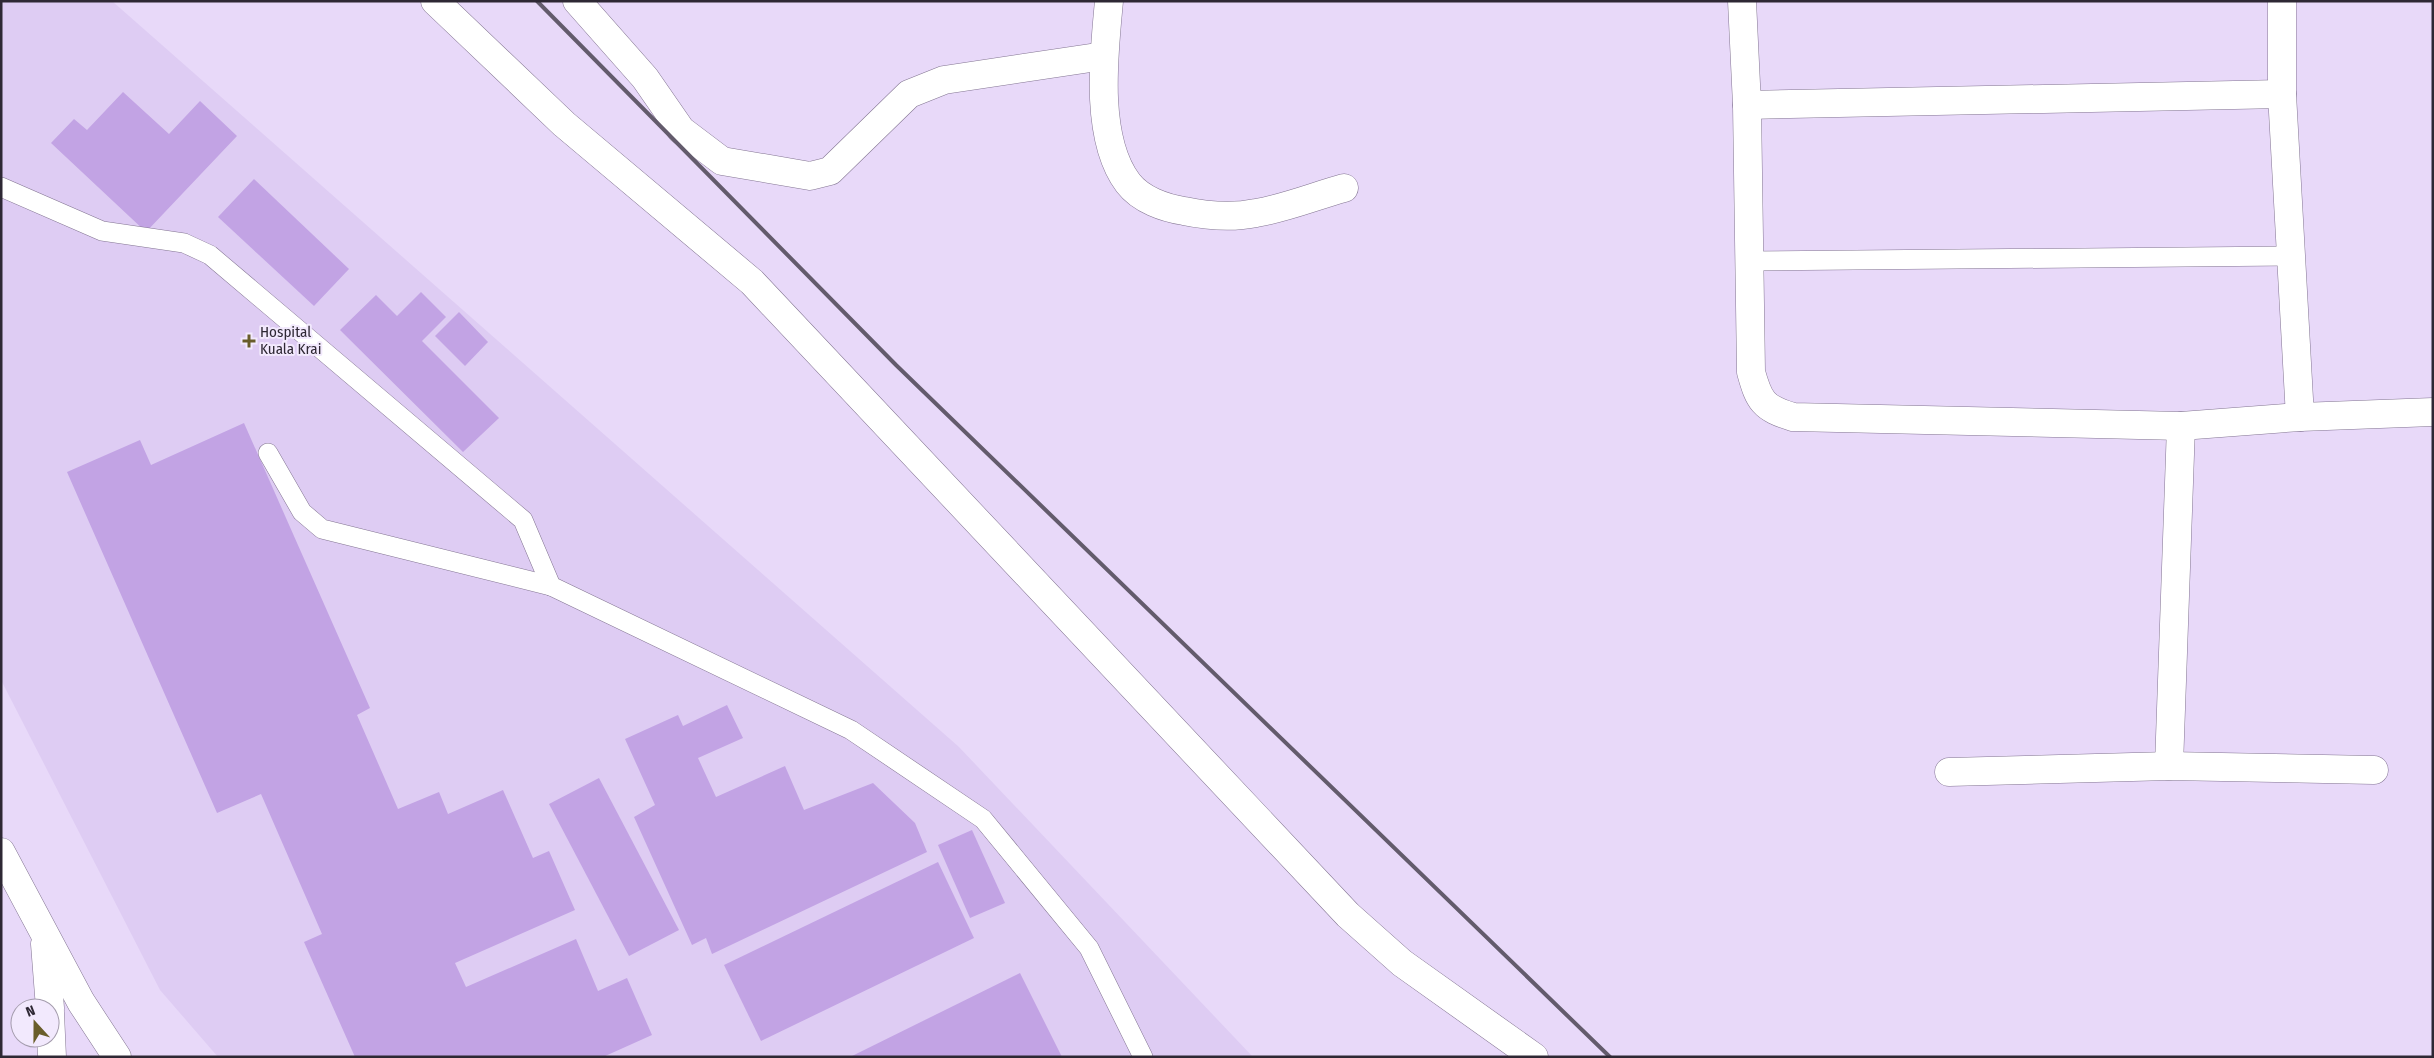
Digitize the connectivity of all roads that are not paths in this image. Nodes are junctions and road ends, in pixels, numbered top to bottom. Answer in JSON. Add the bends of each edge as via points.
{"nodes":[{"id":1,"x":435,"y":1,"type":"edge"},
{"id":2,"x":577,"y":1,"type":"edge"},
{"id":3,"x":1109,"y":1,"type":"edge"},
{"id":4,"x":1742,"y":1,"type":"edge"},
{"id":5,"x":2282,"y":1,"type":"edge"},
{"id":6,"x":1104,"y":56,"type":"junction"},
{"id":7,"x":2282,"y":94,"type":"junction"},
{"id":8,"x":1747,"y":105,"type":"junction"},
{"id":9,"x":1,"y":187,"type":"edge"},
{"id":10,"x":1344,"y":188,"type":"dead end"},
{"id":11,"x":2291,"y":256,"type":"junction"},
{"id":12,"x":1749,"y":261,"type":"junction"},
{"id":13,"x":2433,"y":412,"type":"edge"},
{"id":14,"x":2300,"y":417,"type":"junction"},
{"id":15,"x":2181,"y":426,"type":"junction"},
{"id":16,"x":268,"y":454,"type":"dead end"},
{"id":17,"x":551,"y":586,"type":"junction"},
{"id":18,"x":2169,"y":766,"type":"junction"},
{"id":19,"x":2374,"y":770,"type":"dead end"},
{"id":20,"x":1949,"y":772,"type":"dead end"},
{"id":21,"x":1,"y":852,"type":"edge"},
{"id":22,"x":44,"y":935,"type":"junction"},
{"id":23,"x":49,"y":998,"type":"edge"},
{"id":24,"x":117,"y":1057,"type":"edge"},
{"id":25,"x":1143,"y":1057,"type":"edge"},
{"id":26,"x":1534,"y":1057,"type":"edge"}],
"edges":[{"from":1,"to":26,"type":"street","via":[[564,124],[752,282],[1348,915],[1402,963]]},
{"from":2,"to":6,"type":"street","via":[[645,78],[681,130],[722,161],[810,176],[830,171],[909,94],[918,90],[944,80]]},
{"from":3,"to":6,"type":"street"},
{"from":4,"to":8,"type":"street"},
{"from":5,"to":7,"type":"street"},
{"from":6,"to":10,"type":"street","via":[[1105,107],[1116,164],[1129,184],[1161,207],[1210,216],[1256,214]]},
{"from":7,"to":8,"type":"street"},
{"from":7,"to":11,"type":"street"},
{"from":8,"to":12,"type":"street"},
{"from":9,"to":17,"type":"lane","via":[[102,231],[184,243],[210,255],[523,520]]},
{"from":11,"to":12,"type":"lane"},
{"from":11,"to":14,"type":"street"},
{"from":12,"to":15,"type":"street","via":[[1751,372],[1758,395],[1774,411],[1793,417]]},
{"from":13,"to":14,"type":"street"},
{"from":14,"to":15,"type":"street"},
{"from":15,"to":18,"type":"street"},
{"from":16,"to":17,"type":"lane","via":[[302,512],[322,529]]},
{"from":17,"to":25,"type":"lane","via":[[851,730],[983,819],[1088,948]]},
{"from":18,"to":19,"type":"street"},
{"from":18,"to":20,"type":"street"},
{"from":21,"to":22,"type":"street"},
{"from":22,"to":23,"type":"street"},
{"from":22,"to":24,"type":"street"}]}
